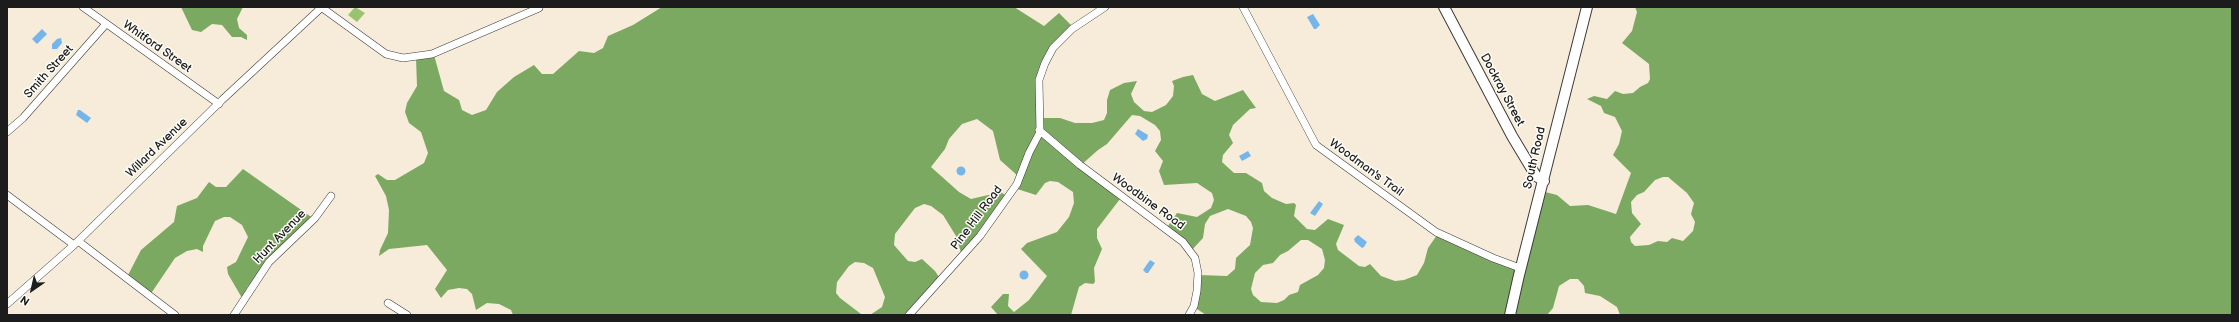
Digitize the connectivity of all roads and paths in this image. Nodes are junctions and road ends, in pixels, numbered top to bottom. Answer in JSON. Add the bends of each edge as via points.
{"nodes":[{"id":1,"x":83,"y":7,"type":"edge"},
{"id":2,"x":322,"y":7,"type":"edge"},
{"id":3,"x":1105,"y":7,"type":"edge"},
{"id":4,"x":1243,"y":7,"type":"edge"},
{"id":5,"x":1444,"y":7,"type":"edge"},
{"id":6,"x":1588,"y":7,"type":"edge"},
{"id":7,"x":539,"y":8,"type":"edge"},
{"id":8,"x":106,"y":24,"type":"junction"},
{"id":9,"x":219,"y":104,"type":"junction"},
{"id":10,"x":1039,"y":130,"type":"junction"},
{"id":11,"x":7,"y":132,"type":"edge"},
{"id":12,"x":1544,"y":181,"type":"junction"},
{"id":13,"x":7,"y":195,"type":"edge"},
{"id":14,"x":331,"y":196,"type":"dead end"},
{"id":15,"x":76,"y":243,"type":"junction"},
{"id":16,"x":1520,"y":268,"type":"junction"},
{"id":17,"x":7,"y":304,"type":"edge"},
{"id":18,"x":388,"y":304,"type":"dead end"},
{"id":19,"x":175,"y":315,"type":"edge"},
{"id":20,"x":234,"y":315,"type":"edge"},
{"id":21,"x":407,"y":315,"type":"edge"},
{"id":22,"x":909,"y":315,"type":"edge"},
{"id":23,"x":1189,"y":315,"type":"edge"},
{"id":24,"x":1510,"y":315,"type":"edge"}],
"edges":[{"from":1,"to":8,"type":"street","name":"Whitford Street"},
{"from":2,"to":7,"type":"street","via":[[386,54],[403,58],[432,54]]},
{"from":2,"to":9,"type":"street","name":"Willard Avenue"},
{"from":3,"to":10,"type":"street","name":"Pine Hill Road","via":[[1072,29],[1053,48],[1039,80]]},
{"from":4,"to":16,"type":"street","name":"Woodman's Trail","via":[[1316,145],[1436,232]]},
{"from":5,"to":12,"type":"street","name":"Dockray Street","via":[[1512,136],[1536,176]]},
{"from":6,"to":12,"type":"street","name":"South Road"},
{"from":8,"to":9,"type":"street","name":"Whitford Street"},
{"from":8,"to":11,"type":"street","name":"Smith Street","via":[[23,118]]},
{"from":9,"to":15,"type":"street","name":"Willard Avenue"},
{"from":10,"to":22,"type":"street","name":"Pine Hill Road","via":[[1017,184],[995,218]]},
{"from":10,"to":23,"type":"street","name":"Woodbine Road","via":[[1080,165],[1183,242],[1196,258],[1197,291]]},
{"from":12,"to":16,"type":"street","name":"South Road"},
{"from":13,"to":15,"type":"street"},
{"from":14,"to":20,"type":"street","name":"Hunt Avenue","via":[[315,218],[269,262]]},
{"from":15,"to":17,"type":"street","name":"Willard Avenue"},
{"from":15,"to":19,"type":"street"},
{"from":16,"to":24,"type":"street","name":"South Road"},
{"from":18,"to":21,"type":"street"}]}
